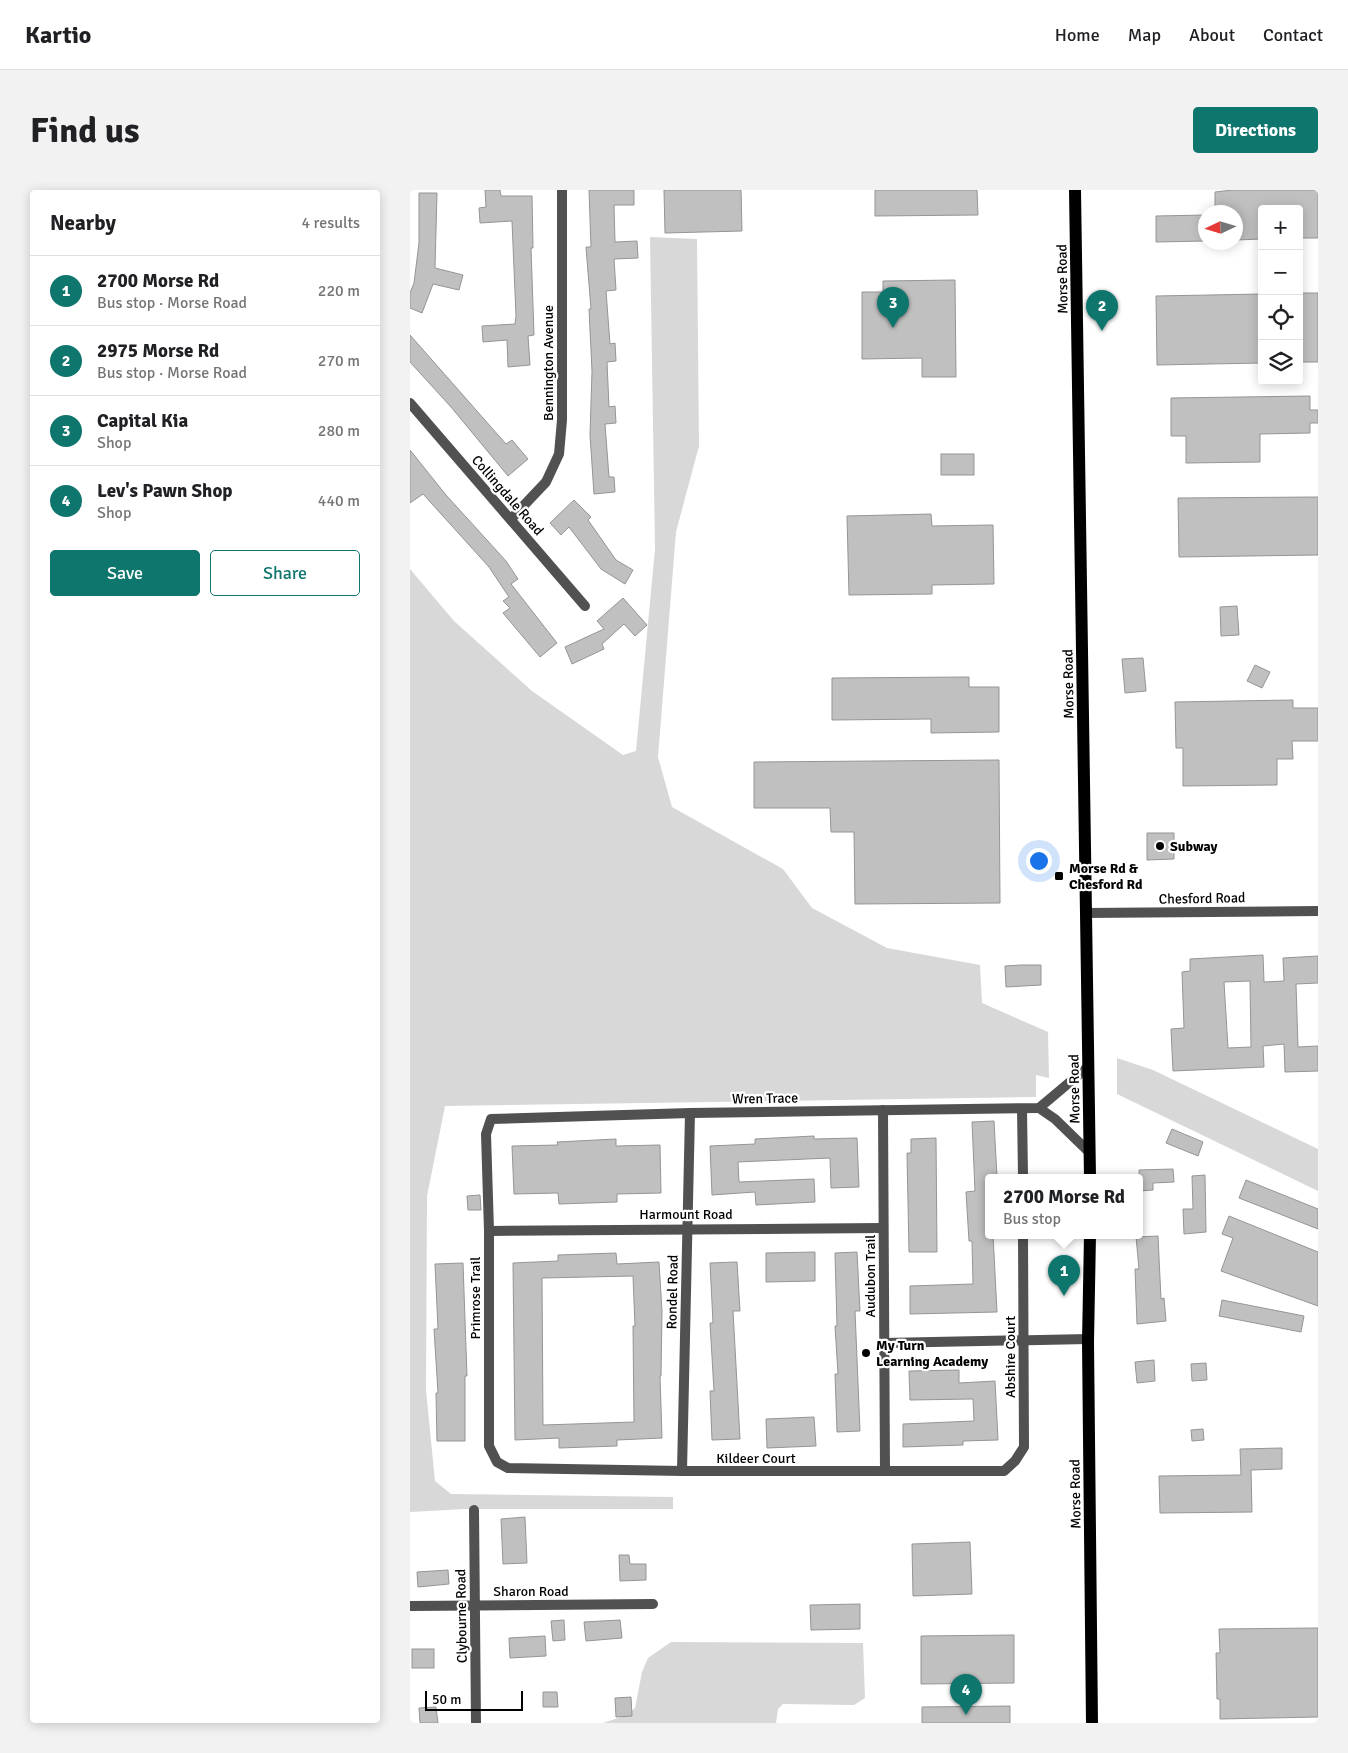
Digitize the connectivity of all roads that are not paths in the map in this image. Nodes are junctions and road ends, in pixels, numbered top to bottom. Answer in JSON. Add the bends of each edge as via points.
{"nodes":[{"id":1,"x":562,"y":190,"type":"edge"},
{"id":2,"x":1076,"y":190,"type":"edge"},
{"id":3,"x":410,"y":402,"type":"edge"},
{"id":4,"x":511,"y":519,"type":"junction"},
{"id":5,"x":585,"y":606,"type":"dead end"},
{"id":6,"x":1318,"y":911,"type":"edge"},
{"id":7,"x":1085,"y":913,"type":"junction"},
{"id":8,"x":1088,"y":1066,"type":"junction"},
{"id":9,"x":1039,"y":1108,"type":"junction"},
{"id":10,"x":1022,"y":1109,"type":"junction"},
{"id":11,"x":882,"y":1110,"type":"junction"},
{"id":12,"x":690,"y":1113,"type":"junction"},
{"id":13,"x":491,"y":1119,"type":"joint"},
{"id":14,"x":1090,"y":1153,"type":"junction"},
{"id":15,"x":1022,"y":1174,"type":"edge"},
{"id":16,"x":1090,"y":1174,"type":"edge"},
{"id":17,"x":688,"y":1228,"type":"junction"},
{"id":18,"x":883,"y":1228,"type":"junction"},
{"id":19,"x":489,"y":1231,"type":"junction"},
{"id":20,"x":1023,"y":1239,"type":"edge"},
{"id":21,"x":1090,"y":1239,"type":"edge"},
{"id":22,"x":1088,"y":1338,"type":"junction"},
{"id":23,"x":1024,"y":1340,"type":"junction"},
{"id":24,"x":884,"y":1343,"type":"junction"},
{"id":25,"x":508,"y":1468,"type":"joint"},
{"id":26,"x":885,"y":1471,"type":"junction"},
{"id":27,"x":1004,"y":1471,"type":"joint"},
{"id":28,"x":682,"y":1472,"type":"junction"},
{"id":29,"x":474,"y":1510,"type":"dead end"},
{"id":30,"x":653,"y":1604,"type":"dead end"},
{"id":31,"x":475,"y":1605,"type":"junction"},
{"id":32,"x":410,"y":1606,"type":"edge"},
{"id":33,"x":476,"y":1723,"type":"edge"},
{"id":34,"x":1092,"y":1723,"type":"edge"}],
"edges":[{"from":1,"to":4,"type":"street","name":"Bennington Avenue","via":[[562,420],[559,454],[546,482]]},
{"from":2,"to":7,"type":"main road","name":"Morse Road"},
{"from":3,"to":4,"type":"street","name":"Collingdale Road"},
{"from":4,"to":5,"type":"street","name":"Collingdale Road"},
{"from":6,"to":7,"type":"street","name":"Chesford Road"},
{"from":7,"to":8,"type":"main road","name":"Morse Road"},
{"from":8,"to":9,"type":"street"},
{"from":8,"to":14,"type":"main road","name":"Morse Road"},
{"from":9,"to":10,"type":"street","name":"Wren Trace"},
{"from":9,"to":14,"type":"street"},
{"from":10,"to":11,"type":"street","name":"Wren Trace"},
{"from":10,"to":15,"type":"street"},
{"from":11,"to":12,"type":"street","name":"Wren Trace"},
{"from":11,"to":18,"type":"street","name":"Audubon Trail"},
{"from":12,"to":13,"type":"street","name":"Wren Trace"},
{"from":12,"to":17,"type":"street","name":"Rondel Road"},
{"from":13,"to":19,"type":"street","name":"Primrose Trail","via":[[486,1134]]},
{"from":14,"to":16,"type":"main road","name":"Morse Road"},
{"from":17,"to":18,"type":"street","name":"Harmount Road"},
{"from":17,"to":19,"type":"street","name":"Harmount Road"},
{"from":17,"to":28,"type":"street","name":"Rondel Road"},
{"from":18,"to":24,"type":"street","name":"Audubon Trail"},
{"from":19,"to":25,"type":"street","name":"Primrose Trail","via":[[489,1446],[497,1462]]},
{"from":20,"to":23,"type":"street","name":"Abshire Court"},
{"from":21,"to":22,"type":"main road","name":"Morse Road"},
{"from":22,"to":23,"type":"street"},
{"from":22,"to":34,"type":"main road","name":"Morse Road"},
{"from":23,"to":24,"type":"street"},
{"from":23,"to":27,"type":"street","name":"Abshire Court","via":[[1024,1447]]},
{"from":24,"to":26,"type":"street","name":"Audubon Trail"},
{"from":25,"to":28,"type":"street","name":"Kildeer Court"},
{"from":26,"to":27,"type":"street","name":"Kildeer Court"},
{"from":26,"to":28,"type":"street","name":"Kildeer Court"},
{"from":29,"to":31,"type":"street","name":"Clybourne Road"},
{"from":30,"to":31,"type":"street","name":"Sharon Road"},
{"from":31,"to":32,"type":"street","name":"Sharon Road"},
{"from":31,"to":33,"type":"street","name":"Clybourne Road"}]}
